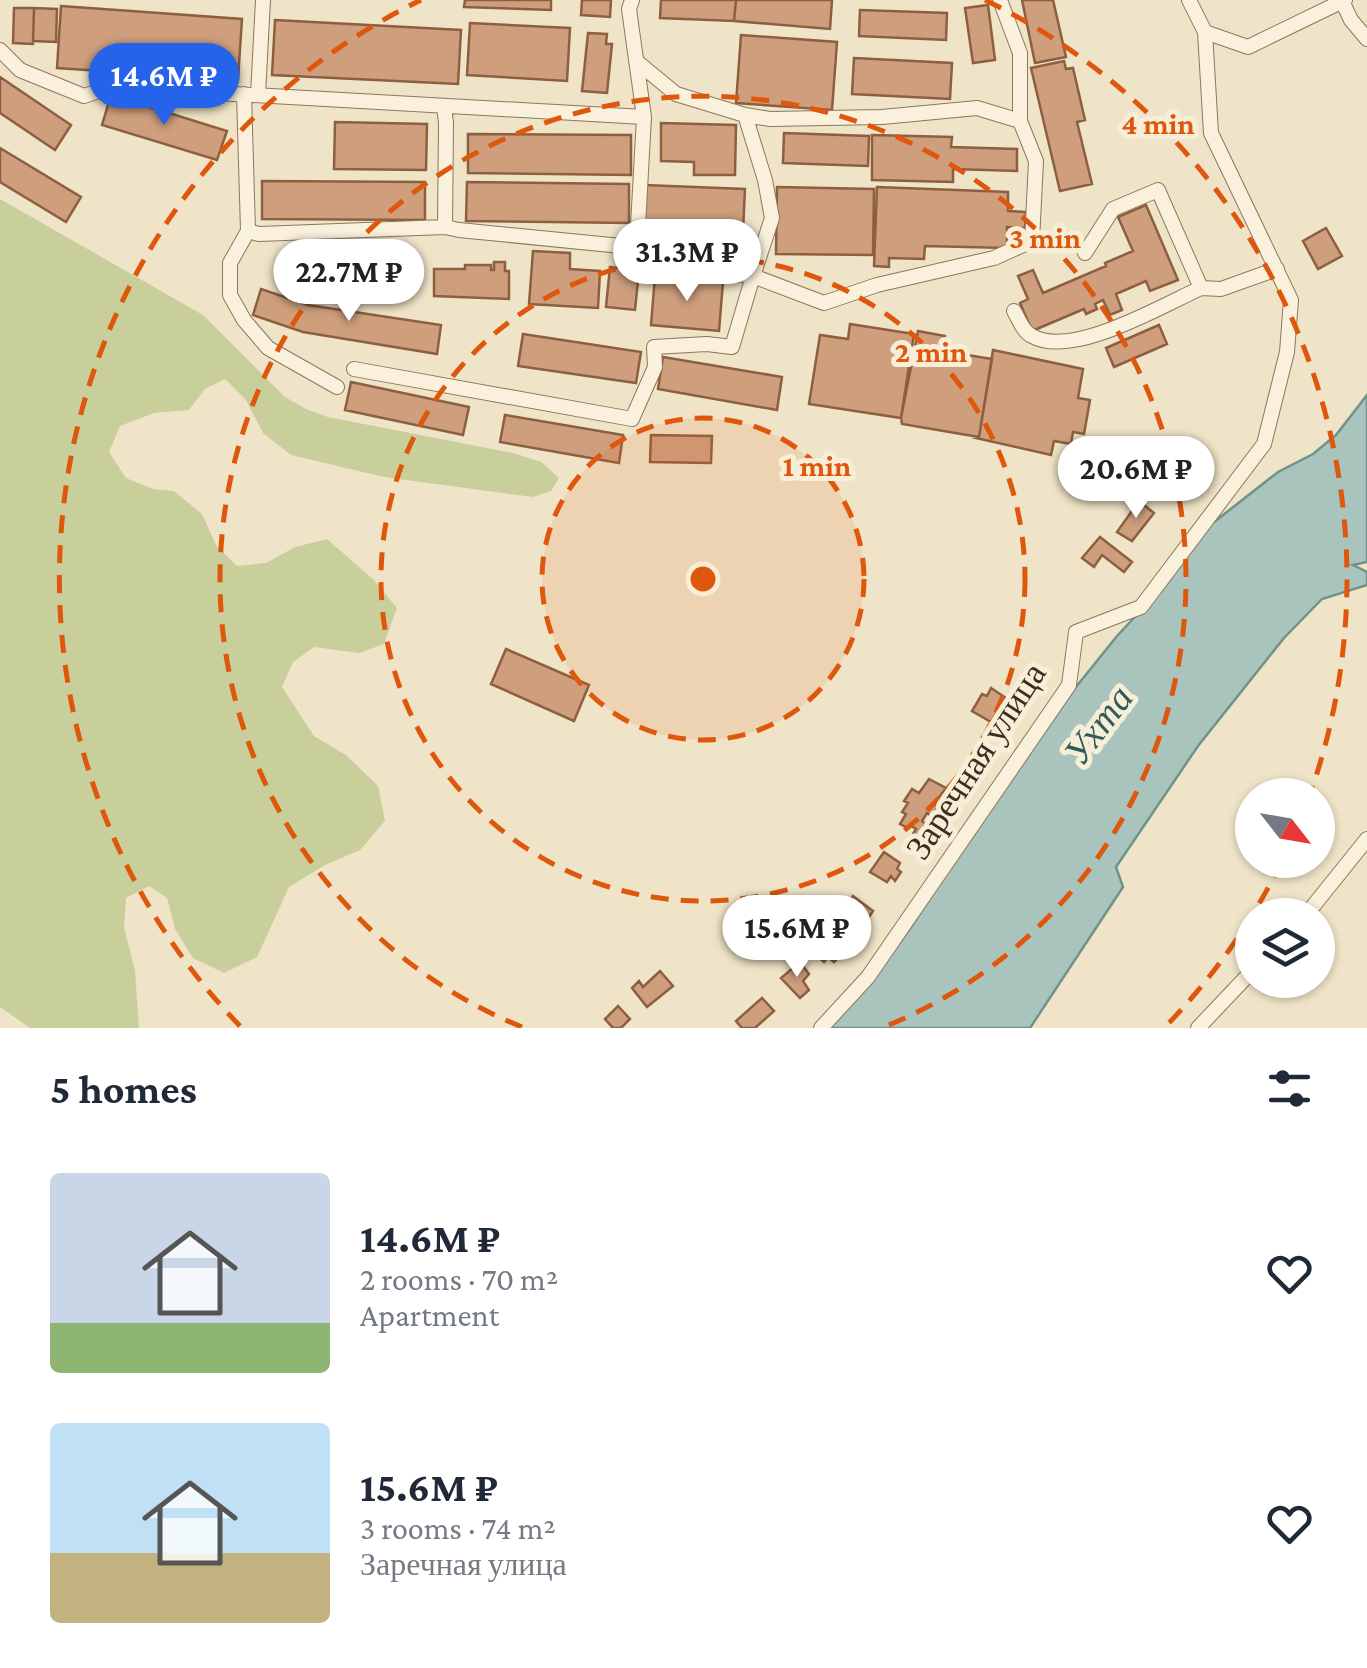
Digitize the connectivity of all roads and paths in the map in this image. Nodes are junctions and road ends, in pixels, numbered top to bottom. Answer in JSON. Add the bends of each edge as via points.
{"nodes":[{"id":1,"x":264,"y":0,"type":"edge"},
{"id":2,"x":632,"y":0,"type":"edge"},
{"id":3,"x":1000,"y":0,"type":"edge"},
{"id":4,"x":1189,"y":0,"type":"edge"},
{"id":5,"x":1343,"y":1,"type":"edge"},
{"id":6,"x":1205,"y":32,"type":"junction"},
{"id":7,"x":1367,"y":38,"type":"edge"},
{"id":8,"x":0,"y":50,"type":"edge"},
{"id":9,"x":636,"y":61,"type":"junction"},
{"id":10,"x":251,"y":95,"type":"junction"},
{"id":11,"x":444,"y":106,"type":"junction"},
{"id":12,"x":745,"y":115,"type":"junction"},
{"id":13,"x":644,"y":117,"type":"junction"},
{"id":14,"x":1020,"y":122,"type":"junction"},
{"id":15,"x":445,"y":227,"type":"junction"},
{"id":16,"x":248,"y":232,"type":"junction"},
{"id":17,"x":1086,"y":253,"type":"dead end"},
{"id":18,"x":636,"y":262,"type":"junction"},
{"id":19,"x":1277,"y":269,"type":"junction"},
{"id":20,"x":753,"y":276,"type":"junction"},
{"id":21,"x":1201,"y":288,"type":"junction"},
{"id":22,"x":1014,"y":311,"type":"dead end"},
{"id":23,"x":354,"y":369,"type":"dead end"},
{"id":24,"x":338,"y":387,"type":"dead end"},
{"id":25,"x":1367,"y":839,"type":"edge"},
{"id":26,"x":1320,"y":898,"type":"edge"},
{"id":27,"x":1235,"y":989,"type":"edge"},
{"id":28,"x":821,"y":1028,"type":"edge"},
{"id":29,"x":1198,"y":1028,"type":"edge"}],
"edges":[{"from":1,"to":10,"type":"street"},
{"from":2,"to":9,"type":"street"},
{"from":3,"to":14,"type":"street","via":[[1020,52]]},
{"from":4,"to":6,"type":"street","name":"Заречная улица"},
{"from":5,"to":6,"type":"street","via":[[1248,47]]},
{"from":5,"to":7,"type":"street"},
{"from":6,"to":19,"type":"street","name":"Заречная улица","via":[[1210,133]]},
{"from":8,"to":10,"type":"street","via":[[20,70],[84,96],[111,86]]},
{"from":9,"to":12,"type":"street","via":[[676,94]]},
{"from":9,"to":13,"type":"street"},
{"from":10,"to":11,"type":"street"},
{"from":10,"to":16,"type":"street"},
{"from":11,"to":13,"type":"street"},
{"from":11,"to":15,"type":"street"},
{"from":12,"to":14,"type":"street","via":[[882,117],[976,108]]},
{"from":12,"to":20,"type":"street","via":[[772,218]]},
{"from":13,"to":18,"type":"street"},
{"from":14,"to":20,"type":"street","via":[[1036,161],[1032,241],[994,258],[824,303]]},
{"from":15,"to":16,"type":"street"},
{"from":15,"to":18,"type":"street","via":[[621,246]]},
{"from":16,"to":24,"type":"street","via":[[230,263],[230,294],[244,320],[268,348]]},
{"from":17,"to":21,"type":"street","via":[[1113,209],[1158,190]]},
{"from":18,"to":20,"type":"street"},
{"from":19,"to":21,"type":"street"},
{"from":19,"to":28,"type":"street","name":"Заречная улица","via":[[1291,300],[1291,326],[1264,444],[1141,607],[1076,632],[1069,685],[868,977]]},
{"from":20,"to":23,"type":"street","via":[[732,347],[654,348],[655,367],[632,419]]},
{"from":21,"to":22,"type":"street","via":[[1092,338],[1066,342],[1032,337]]},
{"from":25,"to":26,"type":"street"},
{"from":27,"to":29,"type":"street"}]}
